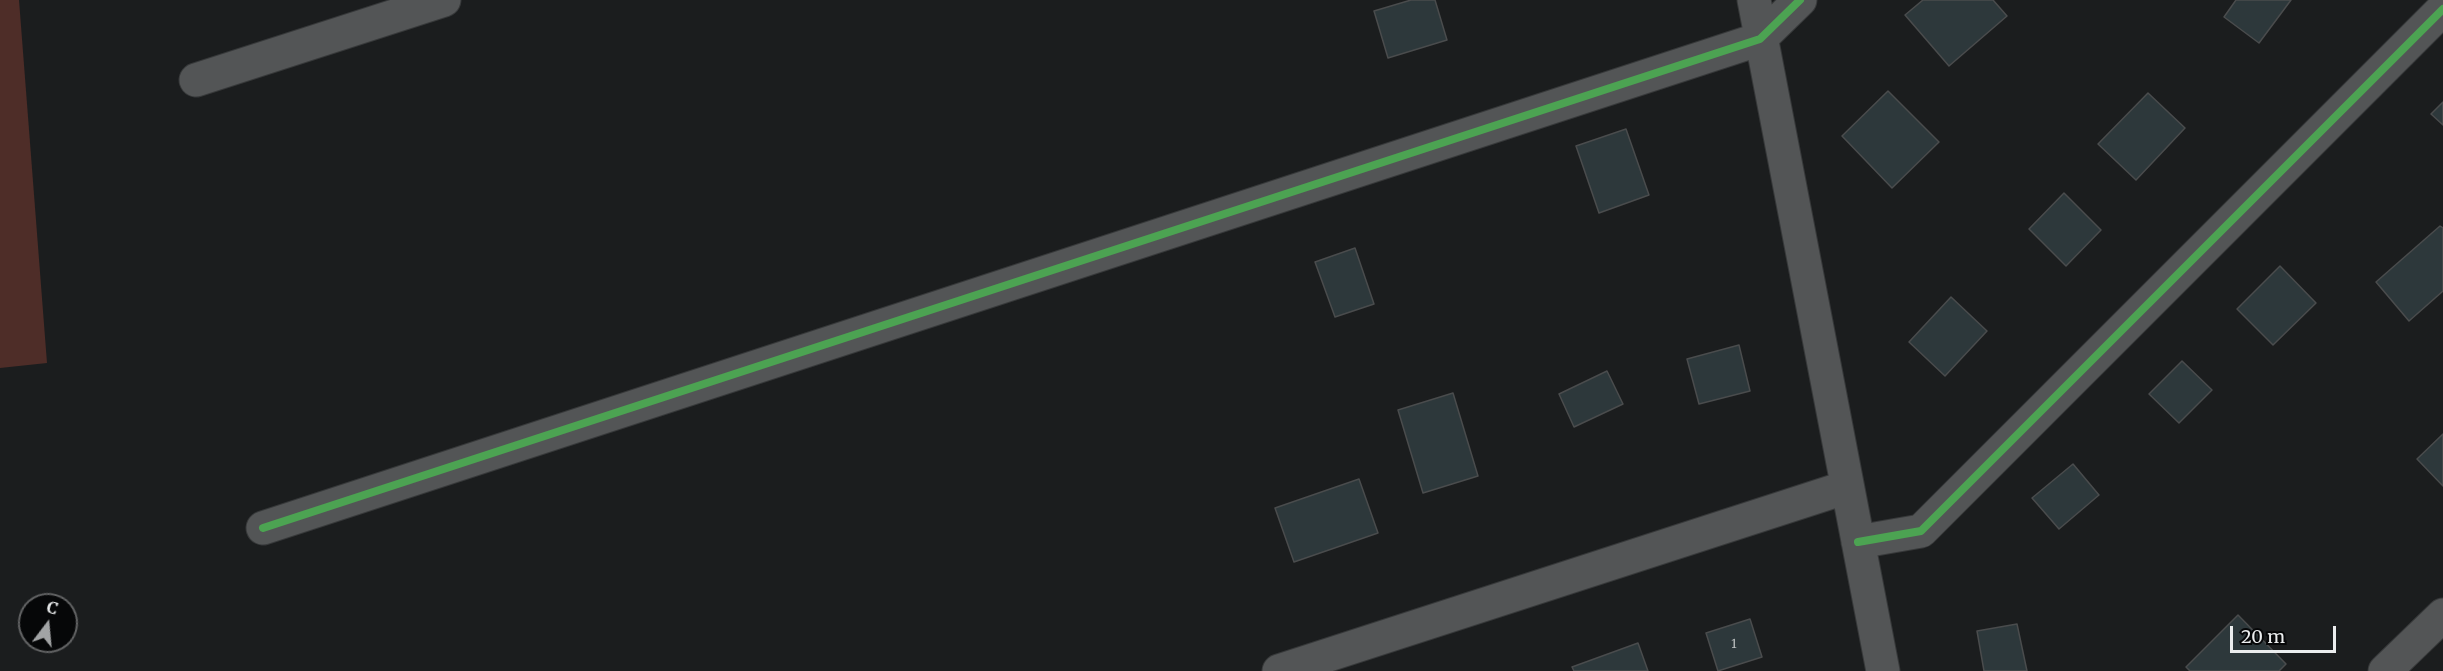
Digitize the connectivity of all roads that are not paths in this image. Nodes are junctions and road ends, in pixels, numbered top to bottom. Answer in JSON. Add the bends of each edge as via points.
{"nodes":[{"id":1,"x":444,"y":0,"type":"edge"},
{"id":2,"x":1754,"y":0,"type":"edge"},
{"id":3,"x":1800,"y":0,"type":"edge"},
{"id":4,"x":2443,"y":9,"type":"edge"},
{"id":5,"x":1760,"y":39,"type":"junction"},
{"id":6,"x":196,"y":80,"type":"dead end"},
{"id":7,"x":1847,"y":487,"type":"junction"},
{"id":8,"x":263,"y":528,"type":"dead end"},
{"id":9,"x":1858,"y":542,"type":"junction"},
{"id":10,"x":2443,"y":615,"type":"edge"},
{"id":11,"x":1279,"y":671,"type":"edge"},
{"id":12,"x":1883,"y":671,"type":"edge"},
{"id":13,"x":2385,"y":671,"type":"edge"}],
"edges":[{"from":1,"to":6,"type":"street"},
{"from":2,"to":5,"type":"street"},
{"from":3,"to":5,"type":"street"},
{"from":4,"to":9,"type":"street","via":[[1921,531]]},
{"from":5,"to":7,"type":"street"},
{"from":5,"to":8,"type":"street"},
{"from":7,"to":9,"type":"street"},
{"from":7,"to":11,"type":"street"},
{"from":9,"to":12,"type":"street"},
{"from":10,"to":13,"type":"street"}]}
